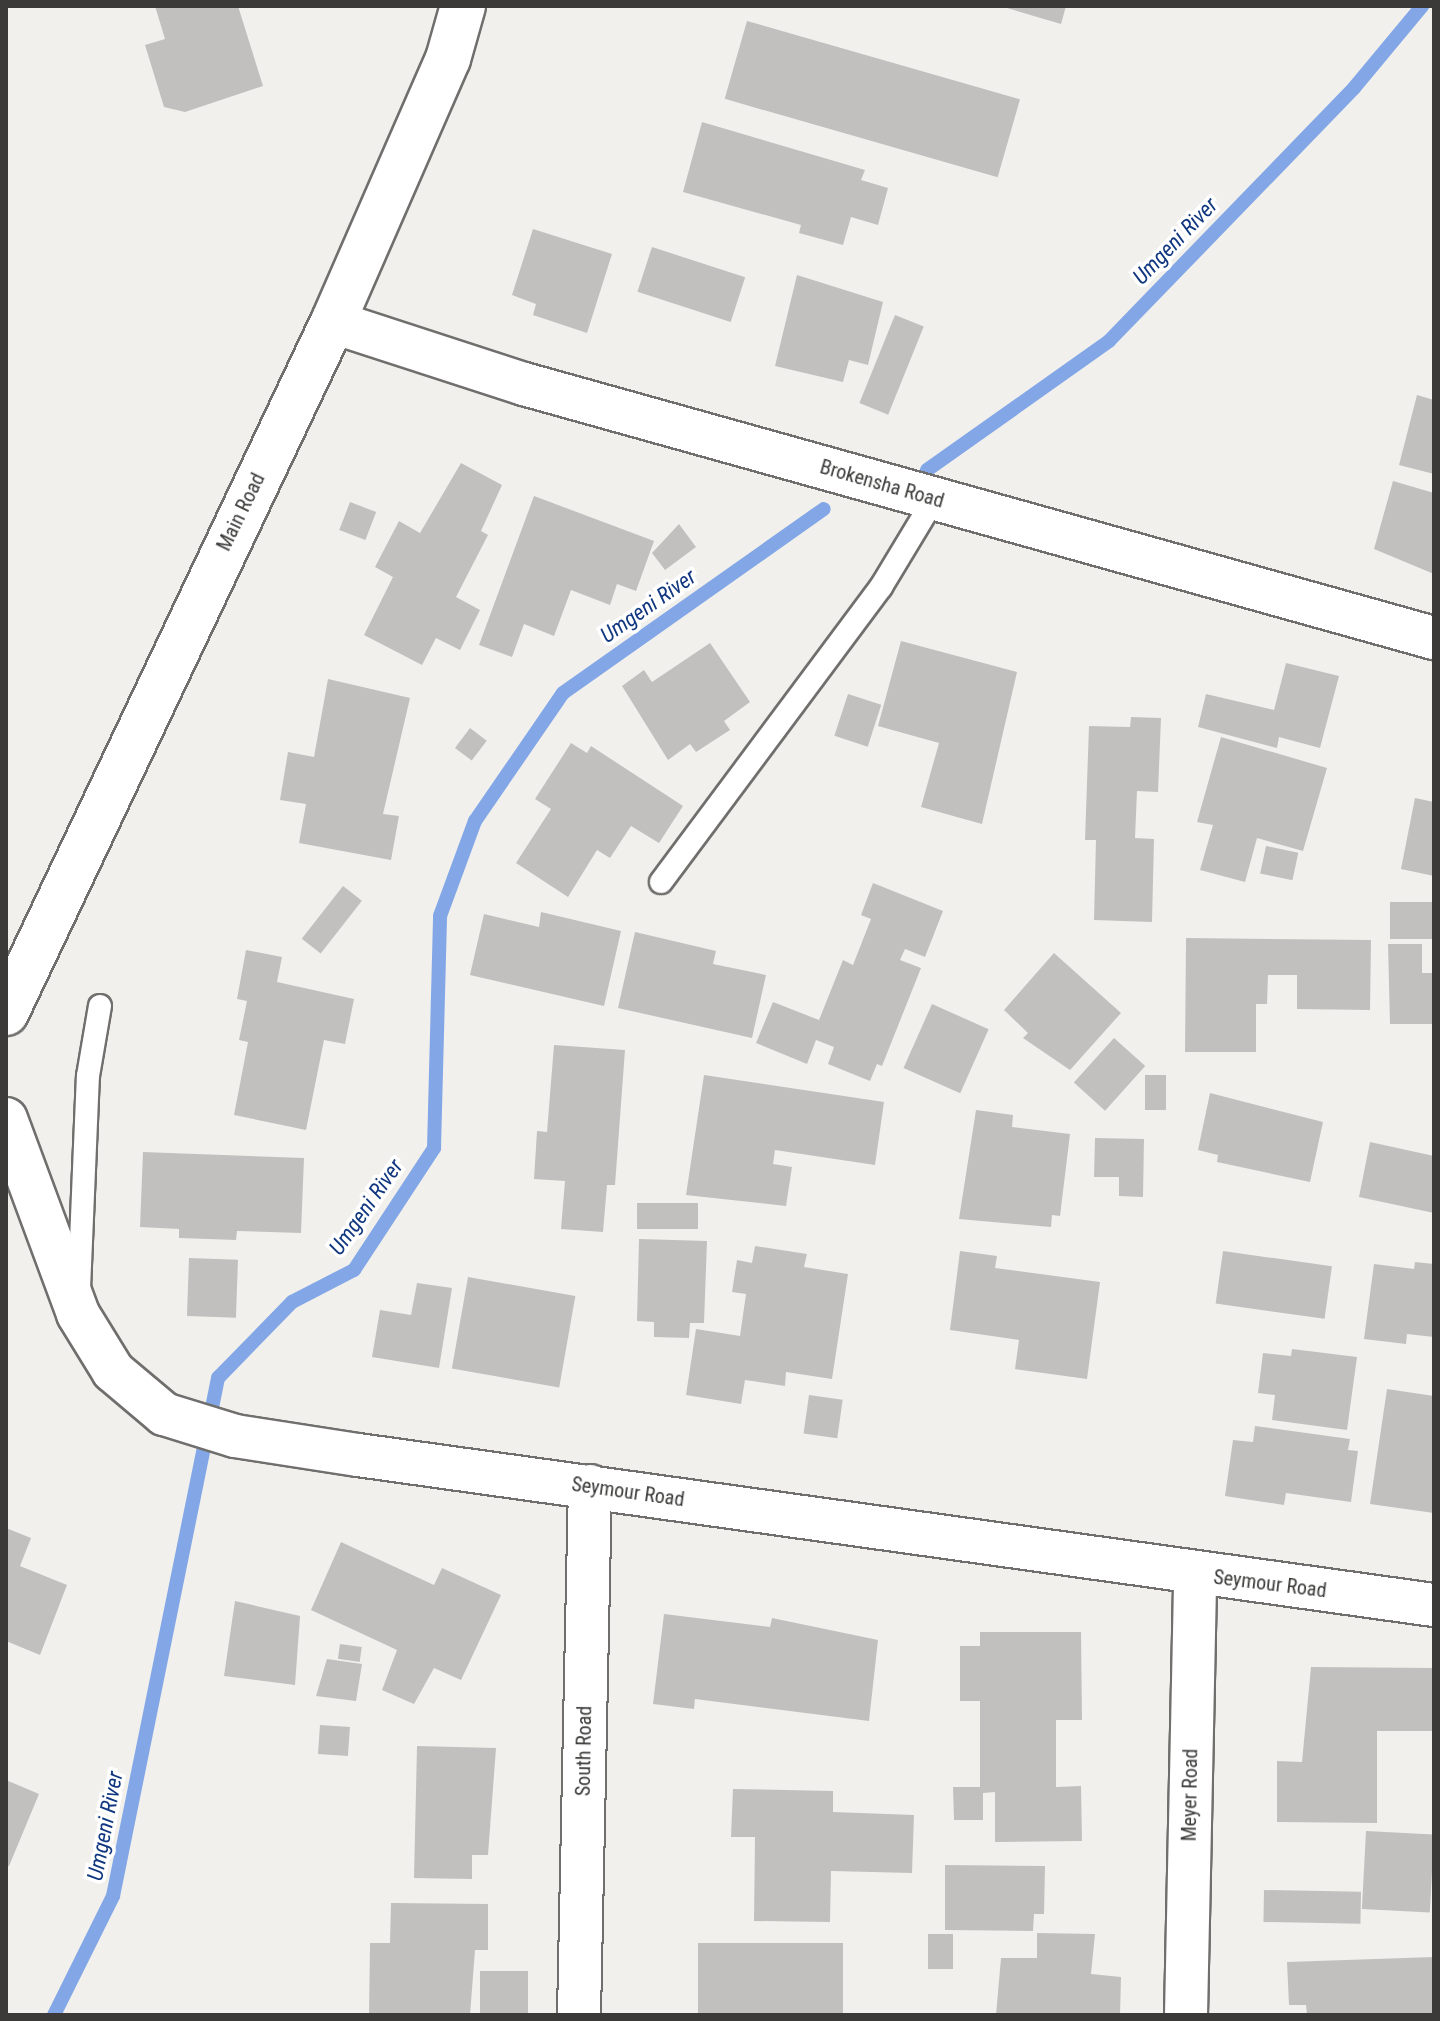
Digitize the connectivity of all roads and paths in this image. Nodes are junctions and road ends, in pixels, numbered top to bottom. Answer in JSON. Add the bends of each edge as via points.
{"nodes":[{"id":1,"x":463,"y":6,"type":"edge"},
{"id":2,"x":333,"y":322,"type":"junction"},
{"id":3,"x":934,"y":499,"type":"junction"},
{"id":4,"x":1434,"y":638,"type":"edge"},
{"id":5,"x":661,"y":882,"type":"dead end"},
{"id":6,"x":100,"y":1006,"type":"dead end"},
{"id":7,"x":6,"y":1013,"type":"edge"},
{"id":8,"x":6,"y":1119,"type":"edge"},
{"id":9,"x":30,"y":1180,"type":"junction"},
{"id":10,"x":6,"y":1215,"type":"edge"},
{"id":11,"x":78,"y":1314,"type":"junction"},
{"id":12,"x":590,"y":1486,"type":"junction"},
{"id":13,"x":1195,"y":1574,"type":"junction"},
{"id":14,"x":1434,"y":1605,"type":"edge"},
{"id":15,"x":579,"y":2015,"type":"edge"},
{"id":16,"x":1186,"y":2015,"type":"edge"}],
"edges":[{"from":1,"to":2,"type":"main road","name":"Main Road","via":[[448,59]]},
{"from":2,"to":3,"type":"street","name":"Brokensha Road","via":[[524,384]]},
{"from":2,"to":7,"type":"main road","name":"Main Road"},
{"from":3,"to":4,"type":"street","name":"Brokensha Road"},
{"from":3,"to":5,"type":"lane","via":[[881,587]]},
{"from":6,"to":11,"type":"lane","via":[[88,1076]]},
{"from":8,"to":9,"type":"street","name":"Seymour Road"},
{"from":9,"to":10,"type":"street"},
{"from":9,"to":11,"type":"street","name":"Seymour Road"},
{"from":11,"to":12,"type":"street","name":"Seymour Road","via":[[113,1371],[164,1414],[235,1436]]},
{"from":12,"to":13,"type":"street","name":"Seymour Road"},
{"from":12,"to":15,"type":"street","name":"South Road"},
{"from":13,"to":14,"type":"street","name":"Seymour Road"},
{"from":13,"to":16,"type":"street","name":"Meyer Road"}]}
